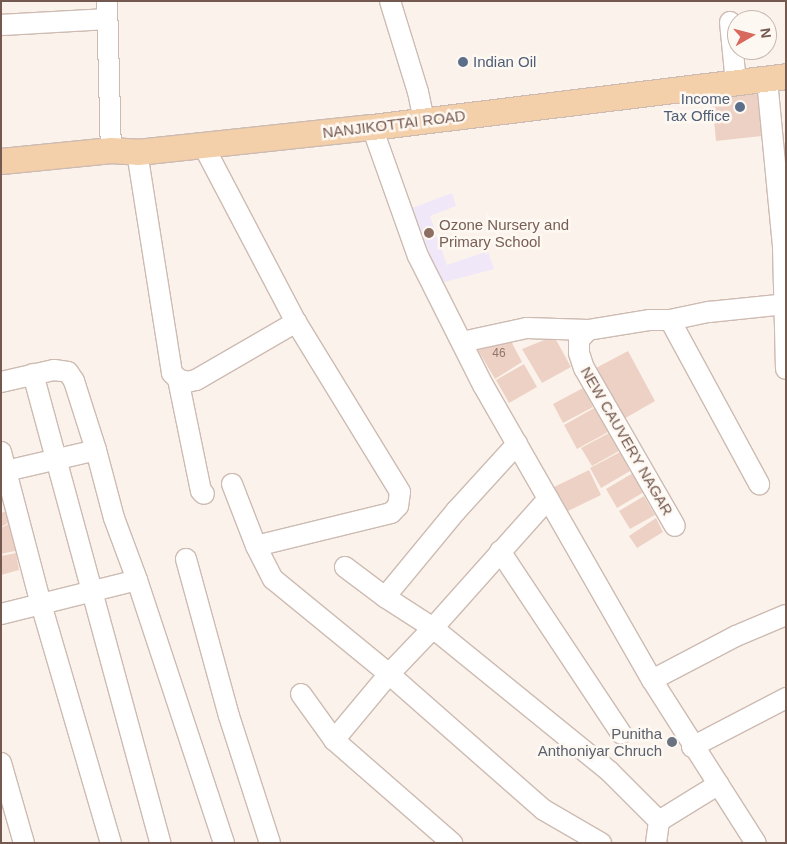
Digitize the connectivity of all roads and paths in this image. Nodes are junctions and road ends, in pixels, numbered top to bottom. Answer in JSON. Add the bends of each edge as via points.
{"nodes":[{"id":1,"x":390,"y":1,"type":"edge"},
{"id":2,"x":107,"y":10,"type":"edge"},
{"id":3,"x":1,"y":25,"type":"edge"},
{"id":4,"x":734,"y":60,"type":"edge"},
{"id":5,"x":776,"y":78,"type":"edge"},
{"id":6,"x":736,"y":83,"type":"junction"},
{"id":7,"x":424,"y":121,"type":"junction"},
{"id":8,"x":372,"y":127,"type":"junction"},
{"id":9,"x":203,"y":145,"type":"junction"},
{"id":10,"x":111,"y":150,"type":"junction"},
{"id":11,"x":137,"y":152,"type":"junction"},
{"id":12,"x":1,"y":161,"type":"edge"},
{"id":13,"x":786,"y":304,"type":"edge"},
{"id":14,"x":670,"y":320,"type":"junction"},
{"id":15,"x":296,"y":322,"type":"junction"},
{"id":16,"x":588,"y":330,"type":"junction"},
{"id":17,"x":462,"y":342,"type":"junction"},
{"id":18,"x":786,"y":369,"type":"edge"},
{"id":19,"x":33,"y":374,"type":"junction"},
{"id":20,"x":178,"y":379,"type":"junction"},
{"id":21,"x":1,"y":382,"type":"edge"},
{"id":22,"x":517,"y":444,"type":"junction"},
{"id":23,"x":96,"y":450,"type":"junction"},
{"id":24,"x":1,"y":452,"type":"edge"},
{"id":25,"x":57,"y":460,"type":"junction"},
{"id":26,"x":6,"y":472,"type":"junction"},
{"id":27,"x":232,"y":484,"type":"dead end"},
{"id":28,"x":759,"y":484,"type":"dead end"},
{"id":29,"x":204,"y":494,"type":"dead end"},
{"id":30,"x":548,"y":499,"type":"junction"},
{"id":31,"x":675,"y":526,"type":"dead end"},
{"id":32,"x":256,"y":546,"type":"junction"},
{"id":33,"x":500,"y":551,"type":"junction"},
{"id":34,"x":186,"y":559,"type":"dead end"},
{"id":35,"x":346,"y":567,"type":"dead end"},
{"id":36,"x":138,"y":580,"type":"junction"},
{"id":37,"x":92,"y":592,"type":"junction"},
{"id":38,"x":385,"y":598,"type":"junction"},
{"id":39,"x":40,"y":604,"type":"junction"},
{"id":40,"x":1,"y":614,"type":"edge"},
{"id":41,"x":786,"y":615,"type":"edge"},
{"id":42,"x":433,"y":628,"type":"junction"},
{"id":43,"x":389,"y":674,"type":"junction"},
{"id":44,"x":652,"y":680,"type":"junction"},
{"id":45,"x":301,"y":694,"type":"dead end"},
{"id":46,"x":786,"y":698,"type":"edge"},
{"id":47,"x":621,"y":733,"type":"dead end"},
{"id":48,"x":334,"y":740,"type":"junction"},
{"id":49,"x":692,"y":747,"type":"junction"},
{"id":50,"x":1,"y":763,"type":"edge"},
{"id":51,"x":719,"y":784,"type":"junction"},
{"id":52,"x":660,"y":820,"type":"junction"},
{"id":53,"x":443,"y":840,"type":"edge"},
{"id":54,"x":24,"y":843,"type":"edge"},
{"id":55,"x":111,"y":843,"type":"edge"},
{"id":56,"x":160,"y":843,"type":"edge"},
{"id":57,"x":224,"y":843,"type":"edge"},
{"id":58,"x":270,"y":843,"type":"edge"},
{"id":59,"x":601,"y":843,"type":"edge"},
{"id":60,"x":656,"y":843,"type":"edge"},
{"id":61,"x":756,"y":843,"type":"edge"}],
"edges":[{"from":1,"to":7,"type":"street"},
{"from":2,"to":3,"type":"street"},
{"from":2,"to":10,"type":"street"},
{"from":4,"to":6,"type":"street"},
{"from":5,"to":6,"type":"main road","name":"NANJIKOTTAI ROAD"},
{"from":5,"to":13,"type":"street"},
{"from":6,"to":7,"type":"main road","name":"NANJIKOTTAI ROAD"},
{"from":7,"to":8,"type":"main road","name":"NANJIKOTTAI ROAD"},
{"from":8,"to":9,"type":"main road","name":"NANJIKOTTAI ROAD"},
{"from":8,"to":17,"type":"street","via":[[418,256]]},
{"from":9,"to":11,"type":"main road","name":"NANJIKOTTAI ROAD"},
{"from":9,"to":15,"type":"street"},
{"from":10,"to":11,"type":"main road","name":"NANJIKOTTAI ROAD"},
{"from":10,"to":12,"type":"main road","name":"NANJIKOTTAI ROAD"},
{"from":11,"to":20,"type":"street","via":[[172,373]]},
{"from":13,"to":14,"type":"street","via":[[709,312]]},
{"from":13,"to":18,"type":"street"},
{"from":14,"to":16,"type":"street"},
{"from":14,"to":28,"type":"street"},
{"from":15,"to":20,"type":"street","via":[[196,380]]},
{"from":15,"to":32,"type":"street","via":[[400,492],[398,506],[391,514]]},
{"from":16,"to":17,"type":"street","via":[[527,328]]},
{"from":16,"to":31,"type":"street","name":"NEW CAUVERY NAGAR","via":[[579,340],[584,368]]},
{"from":17,"to":22,"type":"street"},
{"from":19,"to":21,"type":"street"},
{"from":19,"to":23,"type":"street","via":[[54,370],[68,372],[74,381]]},
{"from":19,"to":25,"type":"street"},
{"from":20,"to":29,"type":"street"},
{"from":22,"to":30,"type":"street"},
{"from":22,"to":38,"type":"street","via":[[456,511]]},
{"from":23,"to":25,"type":"street"},
{"from":23,"to":36,"type":"street","via":[[114,518]]},
{"from":24,"to":26,"type":"street"},
{"from":25,"to":26,"type":"street"},
{"from":25,"to":37,"type":"street"},
{"from":26,"to":39,"type":"street"},
{"from":27,"to":32,"type":"street"},
{"from":30,"to":33,"type":"street"},
{"from":30,"to":44,"type":"street"},
{"from":32,"to":43,"type":"street","via":[[272,579]]},
{"from":33,"to":42,"type":"street"},
{"from":33,"to":47,"type":"street"},
{"from":34,"to":58,"type":"street","via":[[229,716]]},
{"from":35,"to":38,"type":"street"},
{"from":36,"to":37,"type":"street"},
{"from":36,"to":57,"type":"street"},
{"from":37,"to":39,"type":"street"},
{"from":37,"to":56,"type":"street"},
{"from":38,"to":42,"type":"street"},
{"from":39,"to":40,"type":"street"},
{"from":39,"to":55,"type":"street"},
{"from":41,"to":44,"type":"street","via":[[736,636]]},
{"from":42,"to":43,"type":"street"},
{"from":42,"to":52,"type":"street","via":[[610,772]]},
{"from":43,"to":48,"type":"street"},
{"from":43,"to":59,"type":"street","via":[[544,810]]},
{"from":44,"to":49,"type":"street"},
{"from":45,"to":48,"type":"street"},
{"from":46,"to":49,"type":"street"},
{"from":48,"to":53,"type":"street"},
{"from":49,"to":51,"type":"street"},
{"from":50,"to":54,"type":"street"},
{"from":51,"to":52,"type":"street"},
{"from":51,"to":61,"type":"street"},
{"from":52,"to":60,"type":"street"}]}
